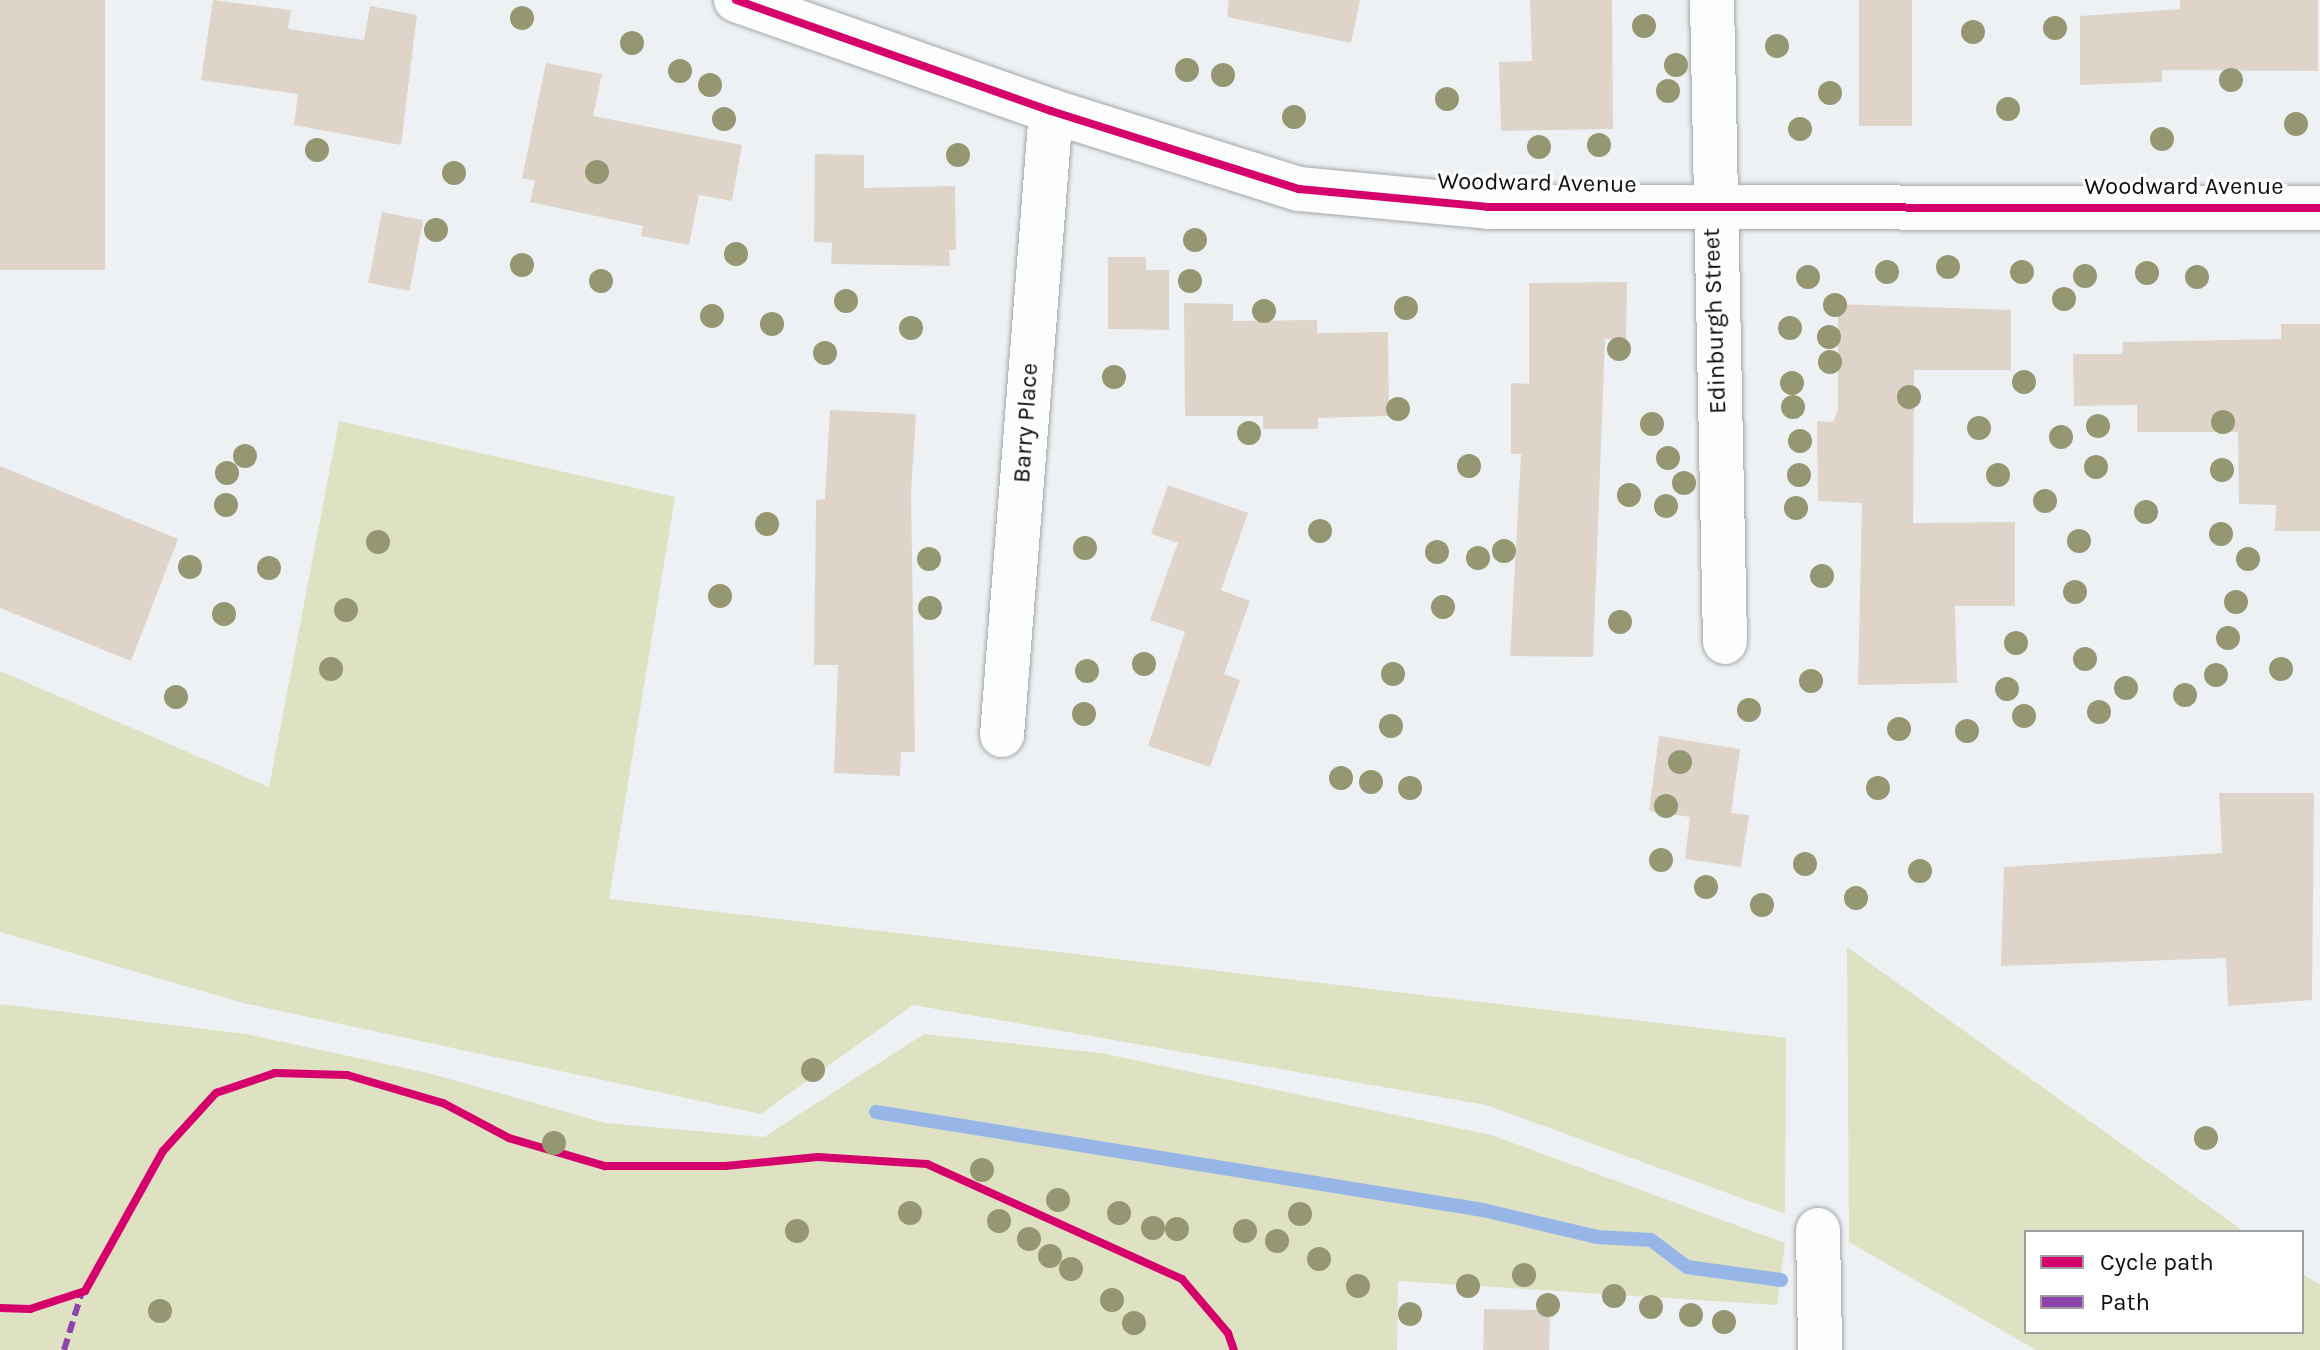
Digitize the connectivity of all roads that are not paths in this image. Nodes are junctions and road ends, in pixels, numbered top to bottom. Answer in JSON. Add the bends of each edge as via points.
{"nodes":[{"id":1,"x":736,"y":0,"type":"edge"},
{"id":2,"x":1712,"y":0,"type":"edge"},
{"id":3,"x":1051,"y":111,"type":"junction"},
{"id":4,"x":1712,"y":204,"type":"junction"},
{"id":5,"x":2320,"y":208,"type":"edge"},
{"id":6,"x":1725,"y":642,"type":"dead end"},
{"id":7,"x":1002,"y":735,"type":"dead end"},
{"id":8,"x":1818,"y":1230,"type":"dead end"},
{"id":9,"x":1820,"y":1350,"type":"edge"}],
"edges":[{"from":1,"to":3,"type":"street","name":"Woodward Avenue"},
{"from":2,"to":4,"type":"street","name":"Edinburgh Street"},
{"from":3,"to":4,"type":"street","name":"Woodward Avenue","via":[[1299,189],[1488,207]]},
{"from":3,"to":7,"type":"street","name":"Barry Place"},
{"from":4,"to":5,"type":"street","name":"Woodward Avenue"},
{"from":4,"to":6,"type":"street","name":"Edinburgh Street"},
{"from":8,"to":9,"type":"street"}]}
